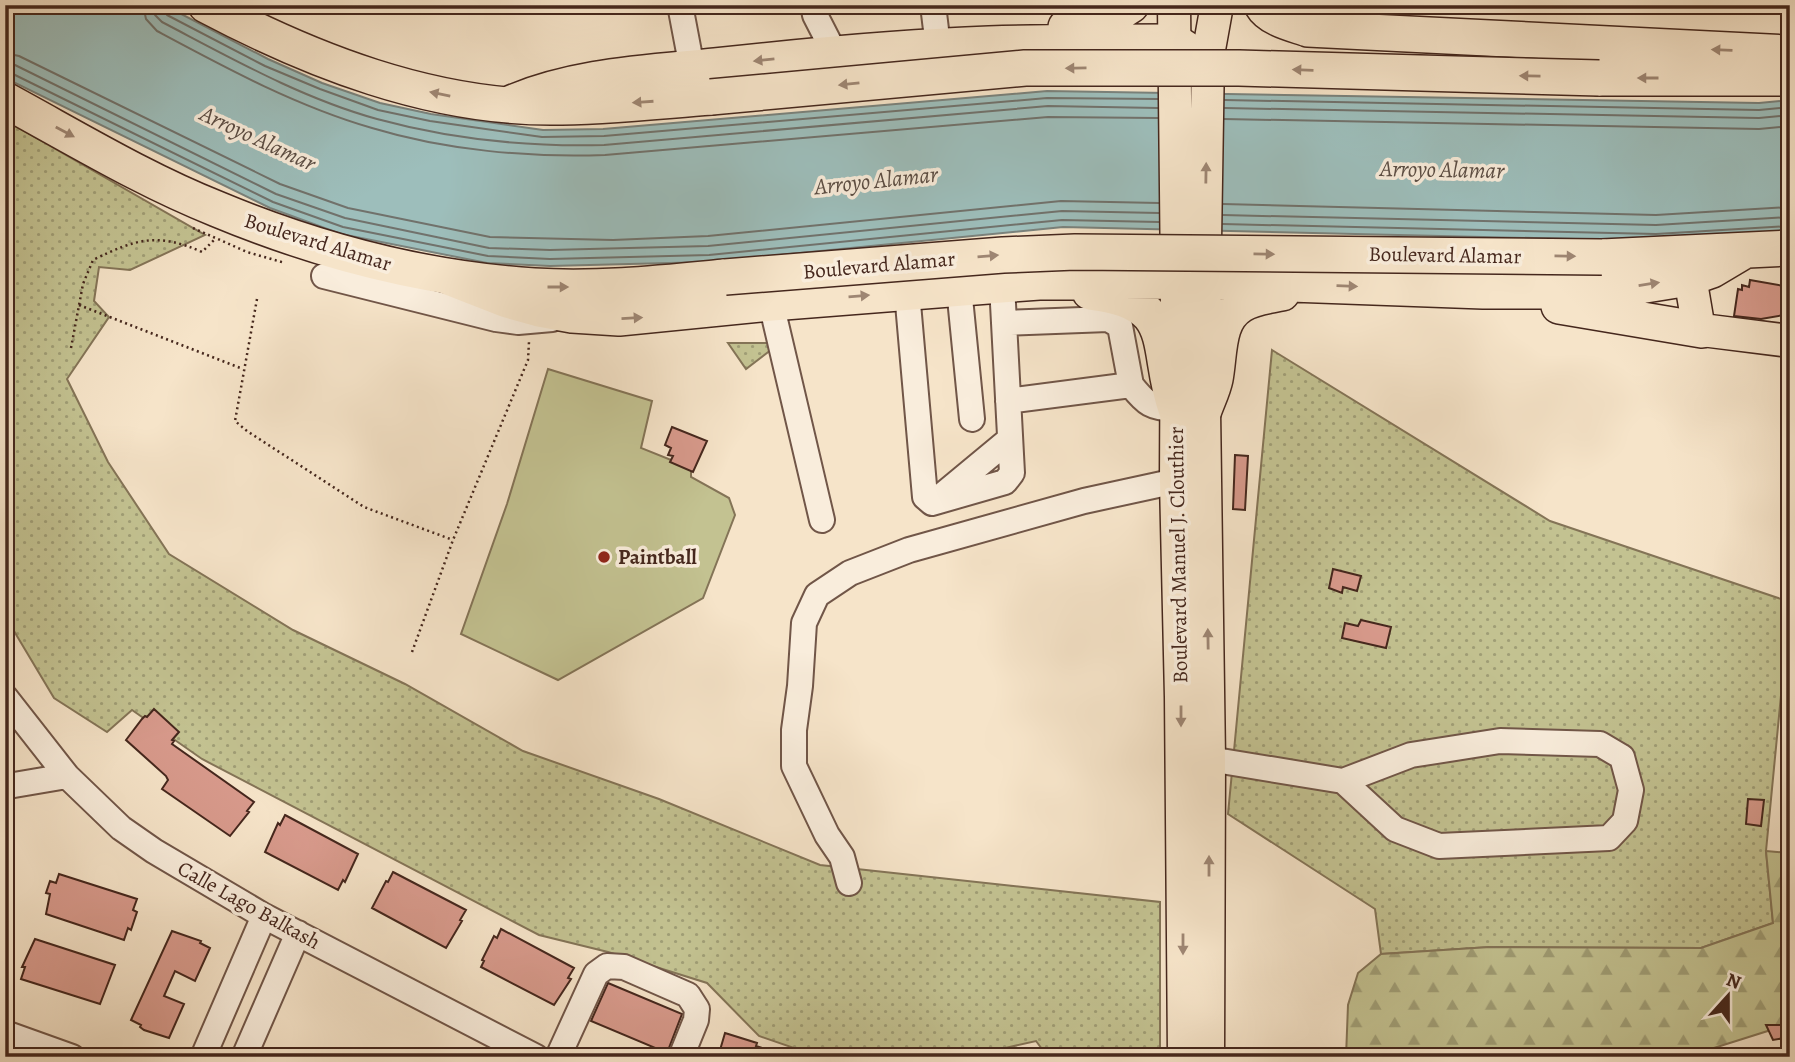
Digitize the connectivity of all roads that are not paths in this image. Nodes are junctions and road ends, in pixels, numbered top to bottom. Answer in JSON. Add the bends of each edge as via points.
{"nodes":[{"id":1,"x":206,"y":5,"type":"edge"},
{"id":2,"x":680,"y":5,"type":"edge"},
{"id":3,"x":813,"y":5,"type":"edge"},
{"id":4,"x":933,"y":5,"type":"edge"},
{"id":5,"x":1130,"y":5,"type":"edge"},
{"id":6,"x":1174,"y":5,"type":"edge"},
{"id":7,"x":1217,"y":5,"type":"edge"},
{"id":8,"x":1262,"y":5,"type":"edge"},
{"id":9,"x":989,"y":44,"type":"junction"},
{"id":10,"x":937,"y":47,"type":"junction"},
{"id":11,"x":1175,"y":47,"type":"junction"},
{"id":12,"x":834,"y":52,"type":"junction"},
{"id":13,"x":1790,"y":53,"type":"edge"},
{"id":14,"x":692,"y":68,"type":"junction"},
{"id":15,"x":1202,"y":69,"type":"junction"},
{"id":16,"x":1790,"y":78,"type":"edge"},
{"id":17,"x":5,"y":100,"type":"edge"},
{"id":18,"x":508,"y":105,"type":"junction"},
{"id":19,"x":1790,"y":248,"type":"edge"},
{"id":20,"x":1688,"y":265,"type":"junction"},
{"id":21,"x":324,"y":276,"type":"dead end"},
{"id":22,"x":448,"y":277,"type":"junction"},
{"id":23,"x":1191,"y":281,"type":"junction"},
{"id":24,"x":1039,"y":282,"type":"junction"},
{"id":25,"x":1301,"y":284,"type":"junction"},
{"id":26,"x":1002,"y":285,"type":"junction"},
{"id":27,"x":959,"y":288,"type":"junction"},
{"id":28,"x":1483,"y":291,"type":"junction"},
{"id":29,"x":907,"y":292,"type":"junction"},
{"id":30,"x":771,"y":303,"type":"junction"},
{"id":31,"x":572,"y":315,"type":"junction"},
{"id":32,"x":1004,"y":323,"type":"junction"},
{"id":33,"x":1702,"y":330,"type":"junction"},
{"id":34,"x":1790,"y":341,"type":"edge"},
{"id":35,"x":1131,"y":385,"type":"junction"},
{"id":36,"x":1008,"y":401,"type":"junction"},
{"id":37,"x":1190,"y":409,"type":"junction"},
{"id":38,"x":972,"y":419,"type":"dead end"},
{"id":39,"x":1010,"y":439,"type":"junction"},
{"id":40,"x":923,"y":467,"type":"junction"},
{"id":41,"x":960,"y":480,"type":"junction"},
{"id":42,"x":1176,"y":481,"type":"junction"},
{"id":43,"x":932,"y":503,"type":"junction"},
{"id":44,"x":822,"y":520,"type":"dead end"},
{"id":45,"x":5,"y":697,"type":"edge"},
{"id":46,"x":1209,"y":759,"type":"junction"},
{"id":47,"x":67,"y":776,"type":"junction"},
{"id":48,"x":1343,"y":781,"type":"junction"},
{"id":49,"x":5,"y":783,"type":"edge"},
{"id":50,"x":849,"y":883,"type":"dead end"},
{"id":51,"x":264,"y":916,"type":"junction"},
{"id":52,"x":298,"y":933,"type":"junction"},
{"id":53,"x":226,"y":1004,"type":"junction"},
{"id":54,"x":261,"y":1019,"type":"junction"},
{"id":55,"x":5,"y":1033,"type":"edge"},
{"id":56,"x":72,"y":1057,"type":"edge"},
{"id":57,"x":203,"y":1057,"type":"edge"},
{"id":58,"x":244,"y":1057,"type":"edge"},
{"id":59,"x":536,"y":1057,"type":"edge"},
{"id":60,"x":558,"y":1057,"type":"edge"},
{"id":61,"x":681,"y":1057,"type":"edge"},
{"id":62,"x":1184,"y":1057,"type":"edge"},
{"id":63,"x":1208,"y":1057,"type":"edge"}],
"edges":[{"from":18,"to":1,"type":"highway","one_way":true,"via":[[448,96],[363,74]]},
{"from":2,"to":14,"type":"street"},
{"from":3,"to":12,"type":"street"},
{"from":4,"to":10,"type":"street"},
{"from":5,"to":9,"type":"highway","via":[[1103,23],[1024,30]]},
{"from":6,"to":11,"type":"main road"},
{"from":7,"to":15,"type":"main road","name":"Boulevard Manuel J. Clouthier"},
{"from":13,"to":8,"type":"highway","one_way":true,"via":[[1308,29]]},
{"from":9,"to":10,"type":"highway"},
{"from":9,"to":11,"type":"highway"},
{"from":10,"to":12,"type":"highway"},
{"from":11,"to":15,"type":"highway","via":[[1192,52]]},
{"from":12,"to":14,"type":"highway","one_way":true},
{"from":14,"to":18,"type":"highway","via":[[579,83]]},
{"from":15,"to":23,"type":"main road","name":"Boulevard Manuel J. Clouthier"},
{"from":16,"to":18,"type":"highway","one_way":true,"bridge":true,"via":[[1025,68],[592,106]]},
{"from":17,"to":22,"type":"highway","name":"Boulevard Alamar","one_way":true,"via":[[215,209],[309,243]]},
{"from":19,"to":20,"type":"highway","name":"Boulevard Alamar","via":[[1744,251]]},
{"from":22,"to":20,"type":"highway","name":"Boulevard Alamar","one_way":true,"bridge":true,"via":[[573,287],[649,285],[1075,252],[1602,257]]},
{"from":28,"to":20,"type":"highway","one_way":true,"via":[[1633,287]]},
{"from":20,"to":33,"type":"main road"},
{"from":21,"to":31,"type":"street","via":[[496,319],[530,321]]},
{"from":22,"to":31,"type":"highway","via":[[507,300]]},
{"from":23,"to":24,"type":"highway"},
{"from":23,"to":25,"type":"highway"},
{"from":23,"to":37,"type":"main road","name":"Boulevard Manuel J. Clouthier"},
{"from":24,"to":26,"type":"highway"},
{"from":24,"to":37,"type":"highway","via":[[1122,298],[1150,316],[1164,346],[1169,389]]},
{"from":25,"to":28,"type":"highway","one_way":true},
{"from":25,"to":37,"type":"highway","via":[[1251,299],[1230,314],[1221,337],[1216,376]]},
{"from":26,"to":27,"type":"highway"},
{"from":26,"to":32,"type":"street"},
{"from":27,"to":29,"type":"highway"},
{"from":27,"to":38,"type":"street"},
{"from":28,"to":33,"type":"highway"},
{"from":30,"to":29,"type":"highway","one_way":true},
{"from":29,"to":40,"type":"street"},
{"from":31,"to":30,"type":"highway","one_way":true,"via":[[648,317]]},
{"from":30,"to":44,"type":"street"},
{"from":32,"to":35,"type":"street","via":[[1108,319],[1120,326]]},
{"from":32,"to":36,"type":"street"},
{"from":33,"to":34,"type":"main road"},
{"from":35,"to":36,"type":"street"},
{"from":35,"to":37,"type":"street","via":[[1156,408]]},
{"from":36,"to":39,"type":"street"},
{"from":37,"to":42,"type":"main road","name":"Boulevard Manuel J. Clouthier"},
{"from":46,"to":37,"type":"main road","name":"Boulevard Manuel J. Clouthier","one_way":true},
{"from":39,"to":41,"type":"street"},
{"from":39,"to":43,"type":"street","via":[[1012,473],[1004,482]]},
{"from":40,"to":41,"type":"street","via":[[938,477]]},
{"from":40,"to":43,"type":"street","via":[[925,497]]},
{"from":41,"to":43,"type":"street"},
{"from":42,"to":50,"type":"street","via":[[1084,501],[909,550],[850,573],[817,595],[804,623],[794,766],[842,857]]},
{"from":42,"to":62,"type":"main road","name":"Boulevard Manuel J. Clouthier","one_way":true},
{"from":45,"to":47,"type":"street","name":"Calle Lago Balkash"},
{"from":46,"to":48,"type":"street"},
{"from":63,"to":46,"type":"main road","name":"Boulevard Manuel J. Clouthier","one_way":true},
{"from":47,"to":49,"type":"street"},
{"from":47,"to":51,"type":"street","name":"Calle Lago Balkash","via":[[121,828]]},
{"from":48,"to":48,"type":"street","via":[[1411,755],[1513,741],[1600,744],[1622,757],[1631,790],[1625,821],[1609,838],[1439,846],[1395,829]]},
{"from":51,"to":52,"type":"street","name":"Calle Lago Balkash"},
{"from":51,"to":53,"type":"street"},
{"from":52,"to":54,"type":"street"},
{"from":52,"to":59,"type":"street","name":"Calle Lago Balkash"},
{"from":53,"to":54,"type":"street"},
{"from":53,"to":57,"type":"street"},
{"from":54,"to":58,"type":"street"},
{"from":55,"to":56,"type":"street"},
{"from":60,"to":61,"type":"street","via":[[596,974],[607,966],[624,967],[688,995],[697,1009],[696,1020]]}]}
